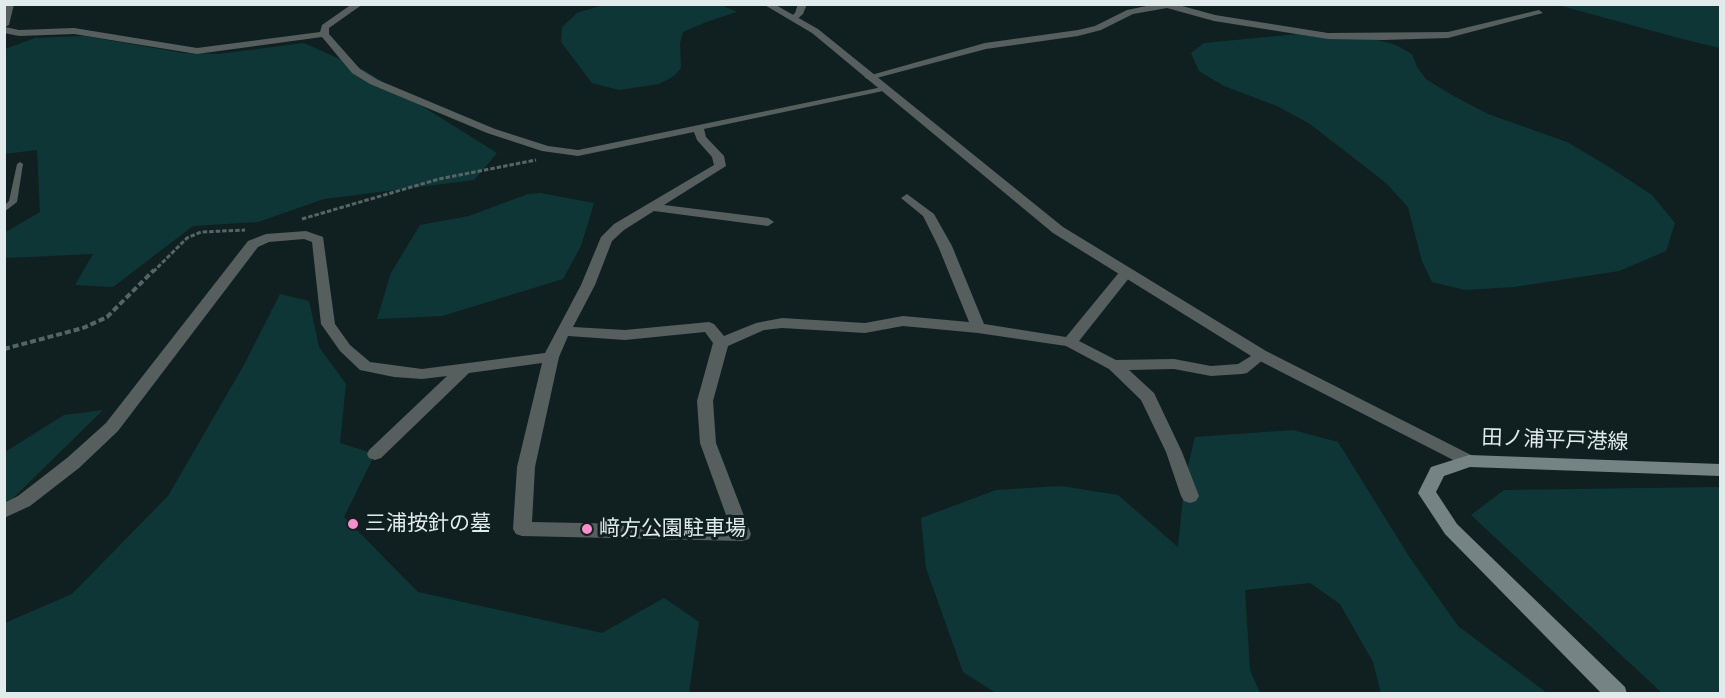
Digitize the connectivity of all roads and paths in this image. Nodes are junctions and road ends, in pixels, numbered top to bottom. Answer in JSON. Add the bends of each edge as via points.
{"nodes":[{"id":1,"x":10,"y":4,"type":"edge"},
{"id":2,"x":359,"y":4,"type":"edge"},
{"id":3,"x":767,"y":4,"type":"edge"},
{"id":4,"x":803,"y":4,"type":"edge"},
{"id":5,"x":1539,"y":13,"type":"dead end"},
{"id":6,"x":793,"y":18,"type":"junction"},
{"id":7,"x":4,"y":25,"type":"edge"},
{"id":8,"x":4,"y":30,"type":"edge"},
{"id":9,"x":324,"y":34,"type":"junction"},
{"id":10,"x":869,"y":76,"type":"junction"},
{"id":11,"x":883,"y":88,"type":"junction"},
{"id":12,"x":698,"y":127,"type":"junction"},
{"id":13,"x":543,"y":159,"type":"dead end"},
{"id":14,"x":20,"y":164,"type":"dead end"},
{"id":15,"x":907,"y":198,"type":"dead end"},
{"id":16,"x":653,"y":207,"type":"junction"},
{"id":17,"x":4,"y":210,"type":"edge"},
{"id":18,"x":768,"y":222,"type":"dead end"},
{"id":19,"x":291,"y":223,"type":"dead end"},
{"id":20,"x":249,"y":230,"type":"dead end"},
{"id":21,"x":1126,"y":273,"type":"junction"},
{"id":22,"x":978,"y":328,"type":"junction"},
{"id":23,"x":563,"y":331,"type":"junction"},
{"id":24,"x":1070,"y":342,"type":"junction"},
{"id":25,"x":721,"y":343,"type":"junction"},
{"id":26,"x":4,"y":349,"type":"edge"},
{"id":27,"x":1261,"y":355,"type":"junction"},
{"id":28,"x":551,"y":357,"type":"junction"},
{"id":29,"x":1114,"y":364,"type":"junction"},
{"id":30,"x":465,"y":368,"type":"junction"},
{"id":31,"x":375,"y":454,"type":"dead end"},
{"id":32,"x":1469,"y":461,"type":"junction"},
{"id":33,"x":1720,"y":470,"type":"edge"},
{"id":34,"x":1190,"y":496,"type":"dead end"},
{"id":35,"x":4,"y":511,"type":"edge"},
{"id":36,"x":1617,"y":693,"type":"edge"}],
"edges":[{"from":1,"to":7,"type":"street"},
{"from":2,"to":9,"type":"street","via":[[325,27]]},
{"from":3,"to":6,"type":"street"},
{"from":4,"to":6,"type":"street","via":[[800,14]]},
{"from":5,"to":10,"type":"street","via":[[1448,35],[1383,38],[1308,33],[1214,18],[1167,5],[1130,12],[1078,33],[985,46]]},
{"from":6,"to":10,"type":"street"},
{"from":8,"to":9,"type":"street","via":[[74,31],[197,51]]},
{"from":9,"to":12,"type":"street","via":[[356,71],[374,82],[491,131],[546,149],[578,153]]},
{"from":10,"to":11,"type":"street"},
{"from":11,"to":12,"type":"street"},
{"from":11,"to":21,"type":"street","via":[[1058,230]]},
{"from":12,"to":16,"type":"street","via":[[701,138],[718,156],[720,166]]},
{"from":13,"to":19,"type":"path","via":[[439,178]]},
{"from":14,"to":17,"type":"lane","via":[[13,202]]},
{"from":15,"to":22,"type":"street","via":[[928,214]]},
{"from":16,"to":18,"type":"street"},
{"from":16,"to":23,"type":"street","via":[[606,240]]},
{"from":20,"to":26,"type":"path","via":[[201,232],[188,238],[107,317],[83,328]]},
{"from":21,"to":24,"type":"street"},
{"from":21,"to":27,"type":"street"},
{"from":22,"to":24,"type":"street"},
{"from":22,"to":25,"type":"street","via":[[903,321],[865,328],[782,323],[761,326]]},
{"from":23,"to":25,"type":"street","via":[[625,335],[709,327]]},
{"from":23,"to":28,"type":"street"},
{"from":24,"to":29,"type":"street"},
{"from":25,"to":28,"type":"street","via":[[705,401],[708,443],[742,534],[522,530],[526,467]]},
{"from":27,"to":29,"type":"street","via":[[1242,369],[1211,371],[1174,364]]},
{"from":27,"to":32,"type":"street"},
{"from":28,"to":30,"type":"street"},
{"from":29,"to":34,"type":"street","via":[[1148,397]]},
{"from":30,"to":31,"type":"street"},
{"from":30,"to":35,"type":"street","via":[[422,374],[365,366],[345,348],[328,324],[318,240],[306,235],[266,238],[253,244],[112,427],[73,463],[24,501]]},
{"from":32,"to":33,"type":"main road","name":"田ノ浦平戸港線"},
{"from":32,"to":36,"type":"main road","name":"田ノ浦平戸港線","via":[[1437,472],[1427,493],[1451,529]]}]}
